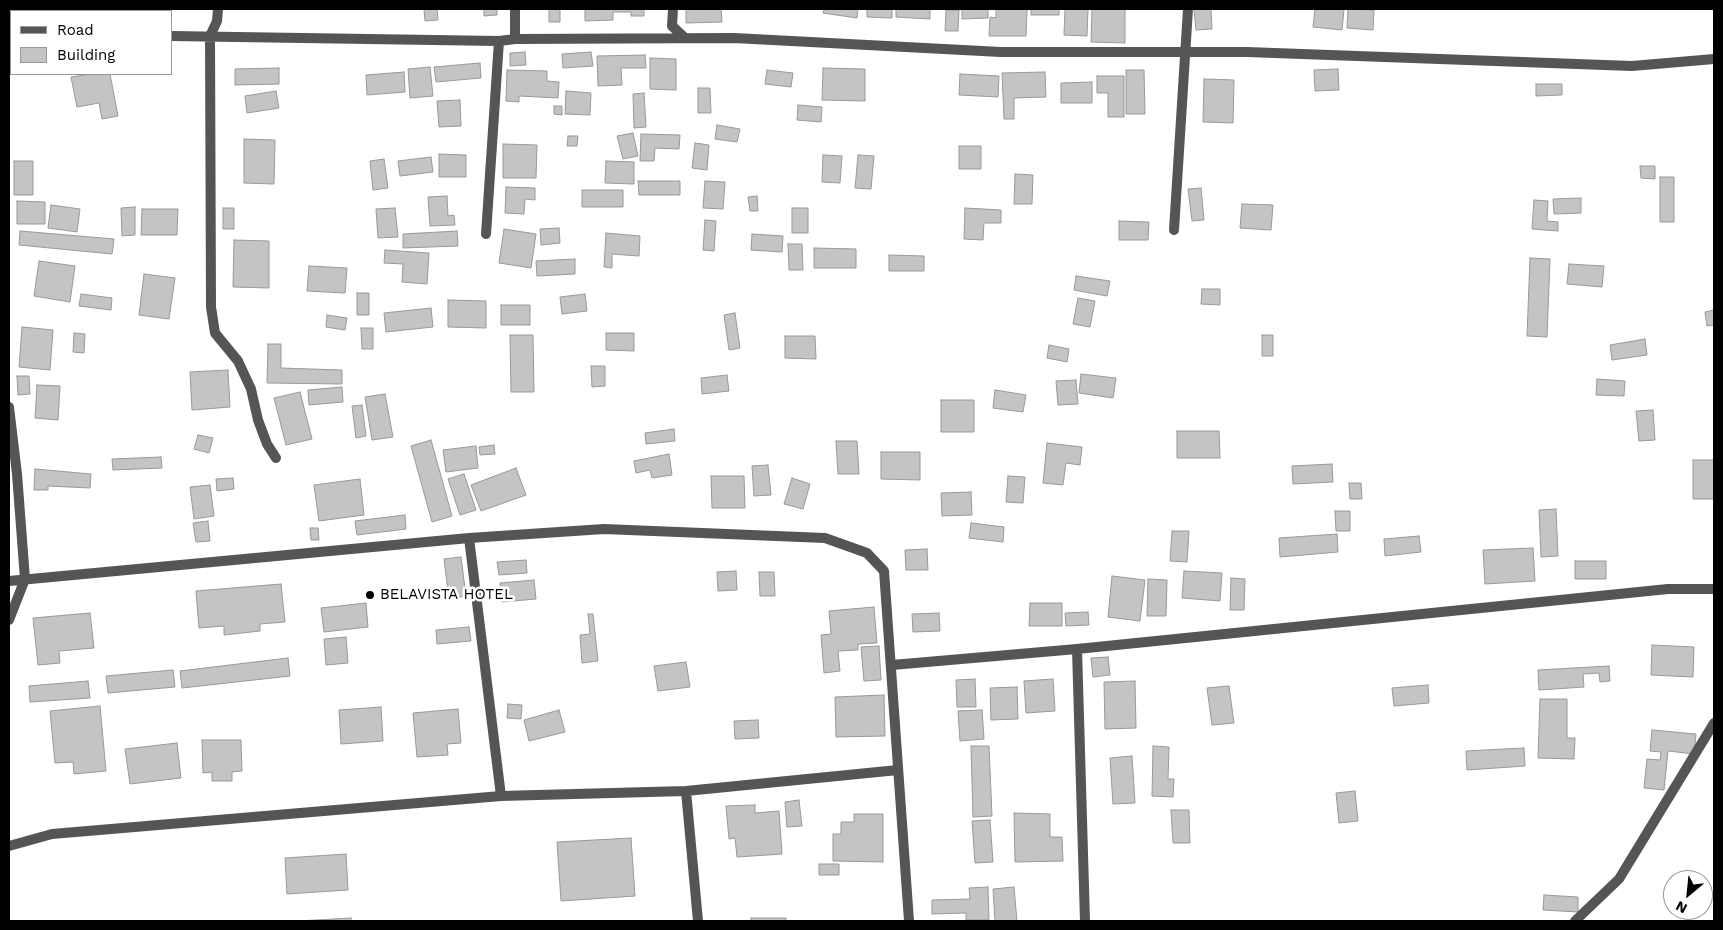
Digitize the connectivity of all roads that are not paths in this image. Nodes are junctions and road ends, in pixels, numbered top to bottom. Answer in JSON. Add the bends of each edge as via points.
{"nodes":[{"id":1,"x":218,"y":9,"type":"edge"},
{"id":2,"x":515,"y":9,"type":"edge"},
{"id":3,"x":672,"y":9,"type":"edge"},
{"id":4,"x":1188,"y":9,"type":"edge"},
{"id":5,"x":172,"y":36,"type":"edge"},
{"id":6,"x":210,"y":36,"type":"junction"},
{"id":7,"x":685,"y":38,"type":"junction"},
{"id":8,"x":515,"y":39,"type":"junction"},
{"id":9,"x":499,"y":41,"type":"junction"},
{"id":10,"x":1185,"y":52,"type":"junction"},
{"id":11,"x":1714,"y":59,"type":"edge"},
{"id":12,"x":1174,"y":230,"type":"dead end"},
{"id":13,"x":486,"y":234,"type":"dead end"},
{"id":14,"x":9,"y":407,"type":"edge"},
{"id":15,"x":276,"y":458,"type":"dead end"},
{"id":16,"x":470,"y":538,"type":"junction"},
{"id":17,"x":25,"y":580,"type":"junction"},
{"id":18,"x":9,"y":581,"type":"edge"},
{"id":19,"x":1714,"y":589,"type":"edge"},
{"id":20,"x":9,"y":620,"type":"edge"},
{"id":21,"x":1077,"y":650,"type":"junction"},
{"id":22,"x":892,"y":665,"type":"junction"},
{"id":23,"x":1714,"y":723,"type":"edge"},
{"id":24,"x":898,"y":770,"type":"junction"},
{"id":25,"x":686,"y":792,"type":"junction"},
{"id":26,"x":501,"y":796,"type":"junction"},
{"id":27,"x":11,"y":843,"type":"edge"},
{"id":28,"x":698,"y":921,"type":"edge"},
{"id":29,"x":909,"y":921,"type":"edge"},
{"id":30,"x":1085,"y":921,"type":"edge"},
{"id":31,"x":1575,"y":921,"type":"edge"}],
"edges":[{"from":1,"to":6,"type":"street"},
{"from":2,"to":8,"type":"street"},
{"from":3,"to":7,"type":"street","via":[[672,26]]},
{"from":4,"to":10,"type":"street"},
{"from":5,"to":6,"type":"street"},
{"from":6,"to":9,"type":"street"},
{"from":6,"to":15,"type":"street","via":[[211,307],[215,333],[238,361],[248,382],[258,420]]},
{"from":7,"to":8,"type":"street"},
{"from":7,"to":10,"type":"street","via":[[1001,52]]},
{"from":8,"to":9,"type":"street"},
{"from":9,"to":13,"type":"street"},
{"from":10,"to":11,"type":"street","via":[[1632,66]]},
{"from":10,"to":12,"type":"street"},
{"from":14,"to":17,"type":"street","via":[[18,474]]},
{"from":16,"to":17,"type":"street"},
{"from":16,"to":22,"type":"street","via":[[604,529],[824,538],[867,553],[884,571]]},
{"from":16,"to":26,"type":"street"},
{"from":17,"to":18,"type":"street"},
{"from":17,"to":20,"type":"street"},
{"from":19,"to":21,"type":"street","via":[[1668,590]]},
{"from":21,"to":22,"type":"street"},
{"from":21,"to":30,"type":"street"},
{"from":22,"to":24,"type":"street"},
{"from":23,"to":31,"type":"street","via":[[1619,880]]},
{"from":24,"to":25,"type":"street"},
{"from":24,"to":29,"type":"street"},
{"from":25,"to":26,"type":"street"},
{"from":25,"to":28,"type":"street"},
{"from":26,"to":27,"type":"street","via":[[52,834]]}]}
